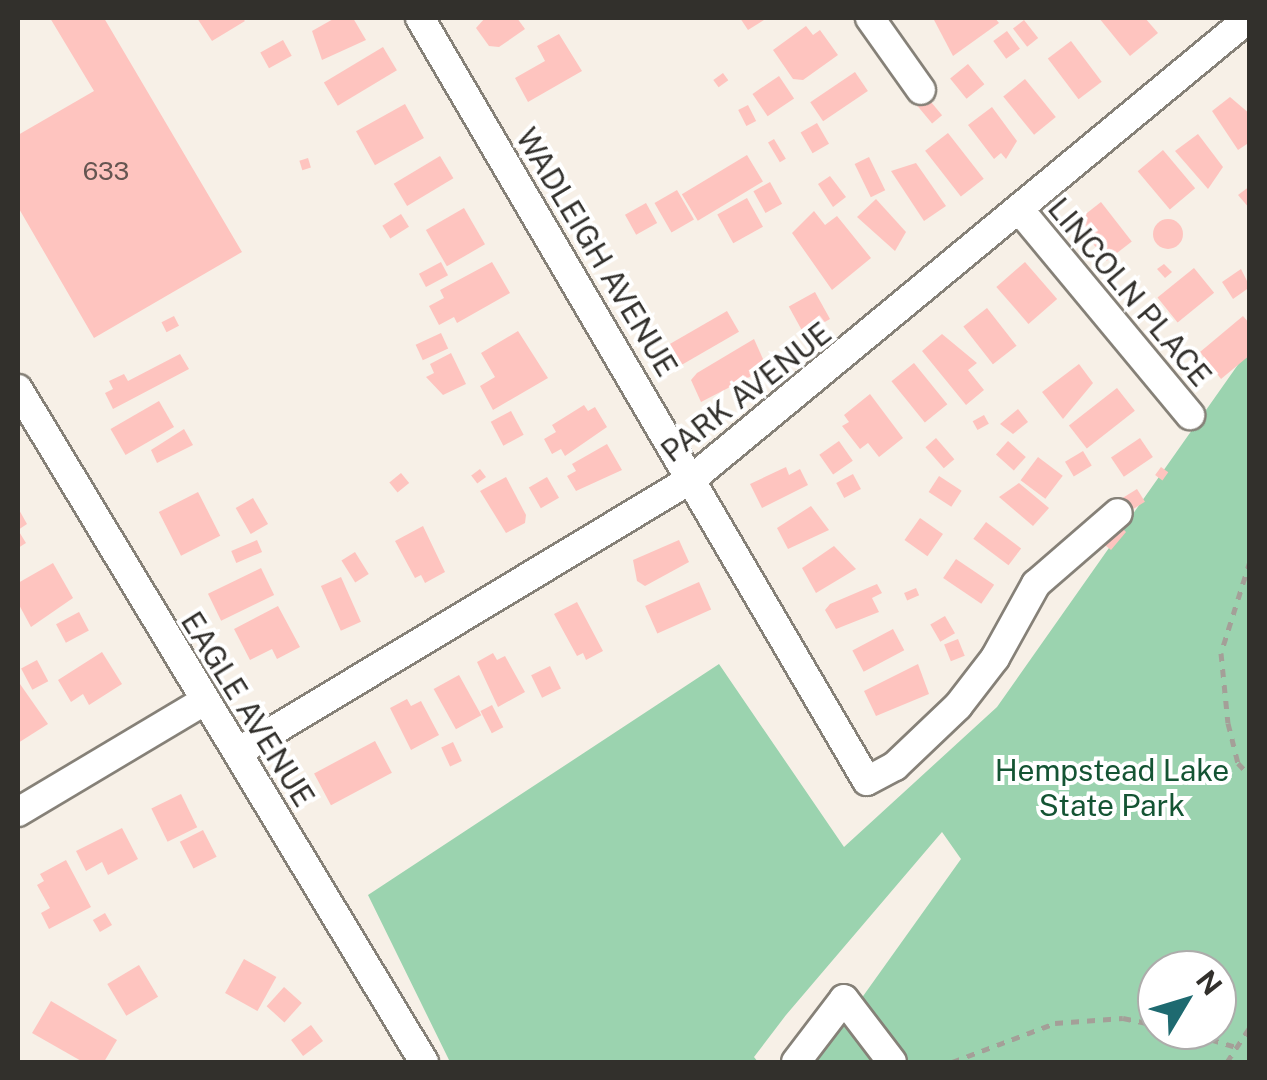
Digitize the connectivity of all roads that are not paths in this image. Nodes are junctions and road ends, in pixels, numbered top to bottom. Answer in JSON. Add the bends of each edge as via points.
{"nodes":[{"id":1,"x":420,"y":18,"type":"edge"},
{"id":2,"x":870,"y":18,"type":"edge"},
{"id":3,"x":1249,"y":18,"type":"edge"},
{"id":4,"x":922,"y":90,"type":"dead end"},
{"id":5,"x":1019,"y":210,"type":"junction"},
{"id":6,"x":18,"y":388,"type":"edge"},
{"id":7,"x":1190,"y":415,"type":"dead end"},
{"id":8,"x":692,"y":478,"type":"junction"},
{"id":9,"x":1118,"y":513,"type":"dead end"},
{"id":10,"x":204,"y":701,"type":"junction"},
{"id":11,"x":238,"y":752,"type":"junction"},
{"id":12,"x":18,"y":812,"type":"edge"},
{"id":13,"x":424,"y":1062,"type":"edge"},
{"id":14,"x":796,"y":1062,"type":"edge"},
{"id":15,"x":892,"y":1062,"type":"edge"}],
"edges":[{"from":1,"to":8,"type":"street","name":"WADLEIGH AVENUE"},
{"from":2,"to":4,"type":"street"},
{"from":3,"to":5,"type":"street","name":"PARK AVENUE"},
{"from":5,"to":7,"type":"street","name":"LINCOLN PLACE"},
{"from":5,"to":8,"type":"street","name":"PARK AVENUE"},
{"from":6,"to":10,"type":"street","name":"EAGLE AVENUE"},
{"from":8,"to":9,"type":"street","name":"WADLEIGH AVENUE","via":[[867,781],[894,766],[958,706],[995,658],[1036,584]]},
{"from":8,"to":11,"type":"street","name":"PARK AVENUE"},
{"from":10,"to":11,"type":"street","name":"EAGLE AVENUE"},
{"from":10,"to":12,"type":"street"},
{"from":11,"to":13,"type":"street","name":"EAGLE AVENUE"},
{"from":14,"to":15,"type":"street","via":[[844,999]]}]}
